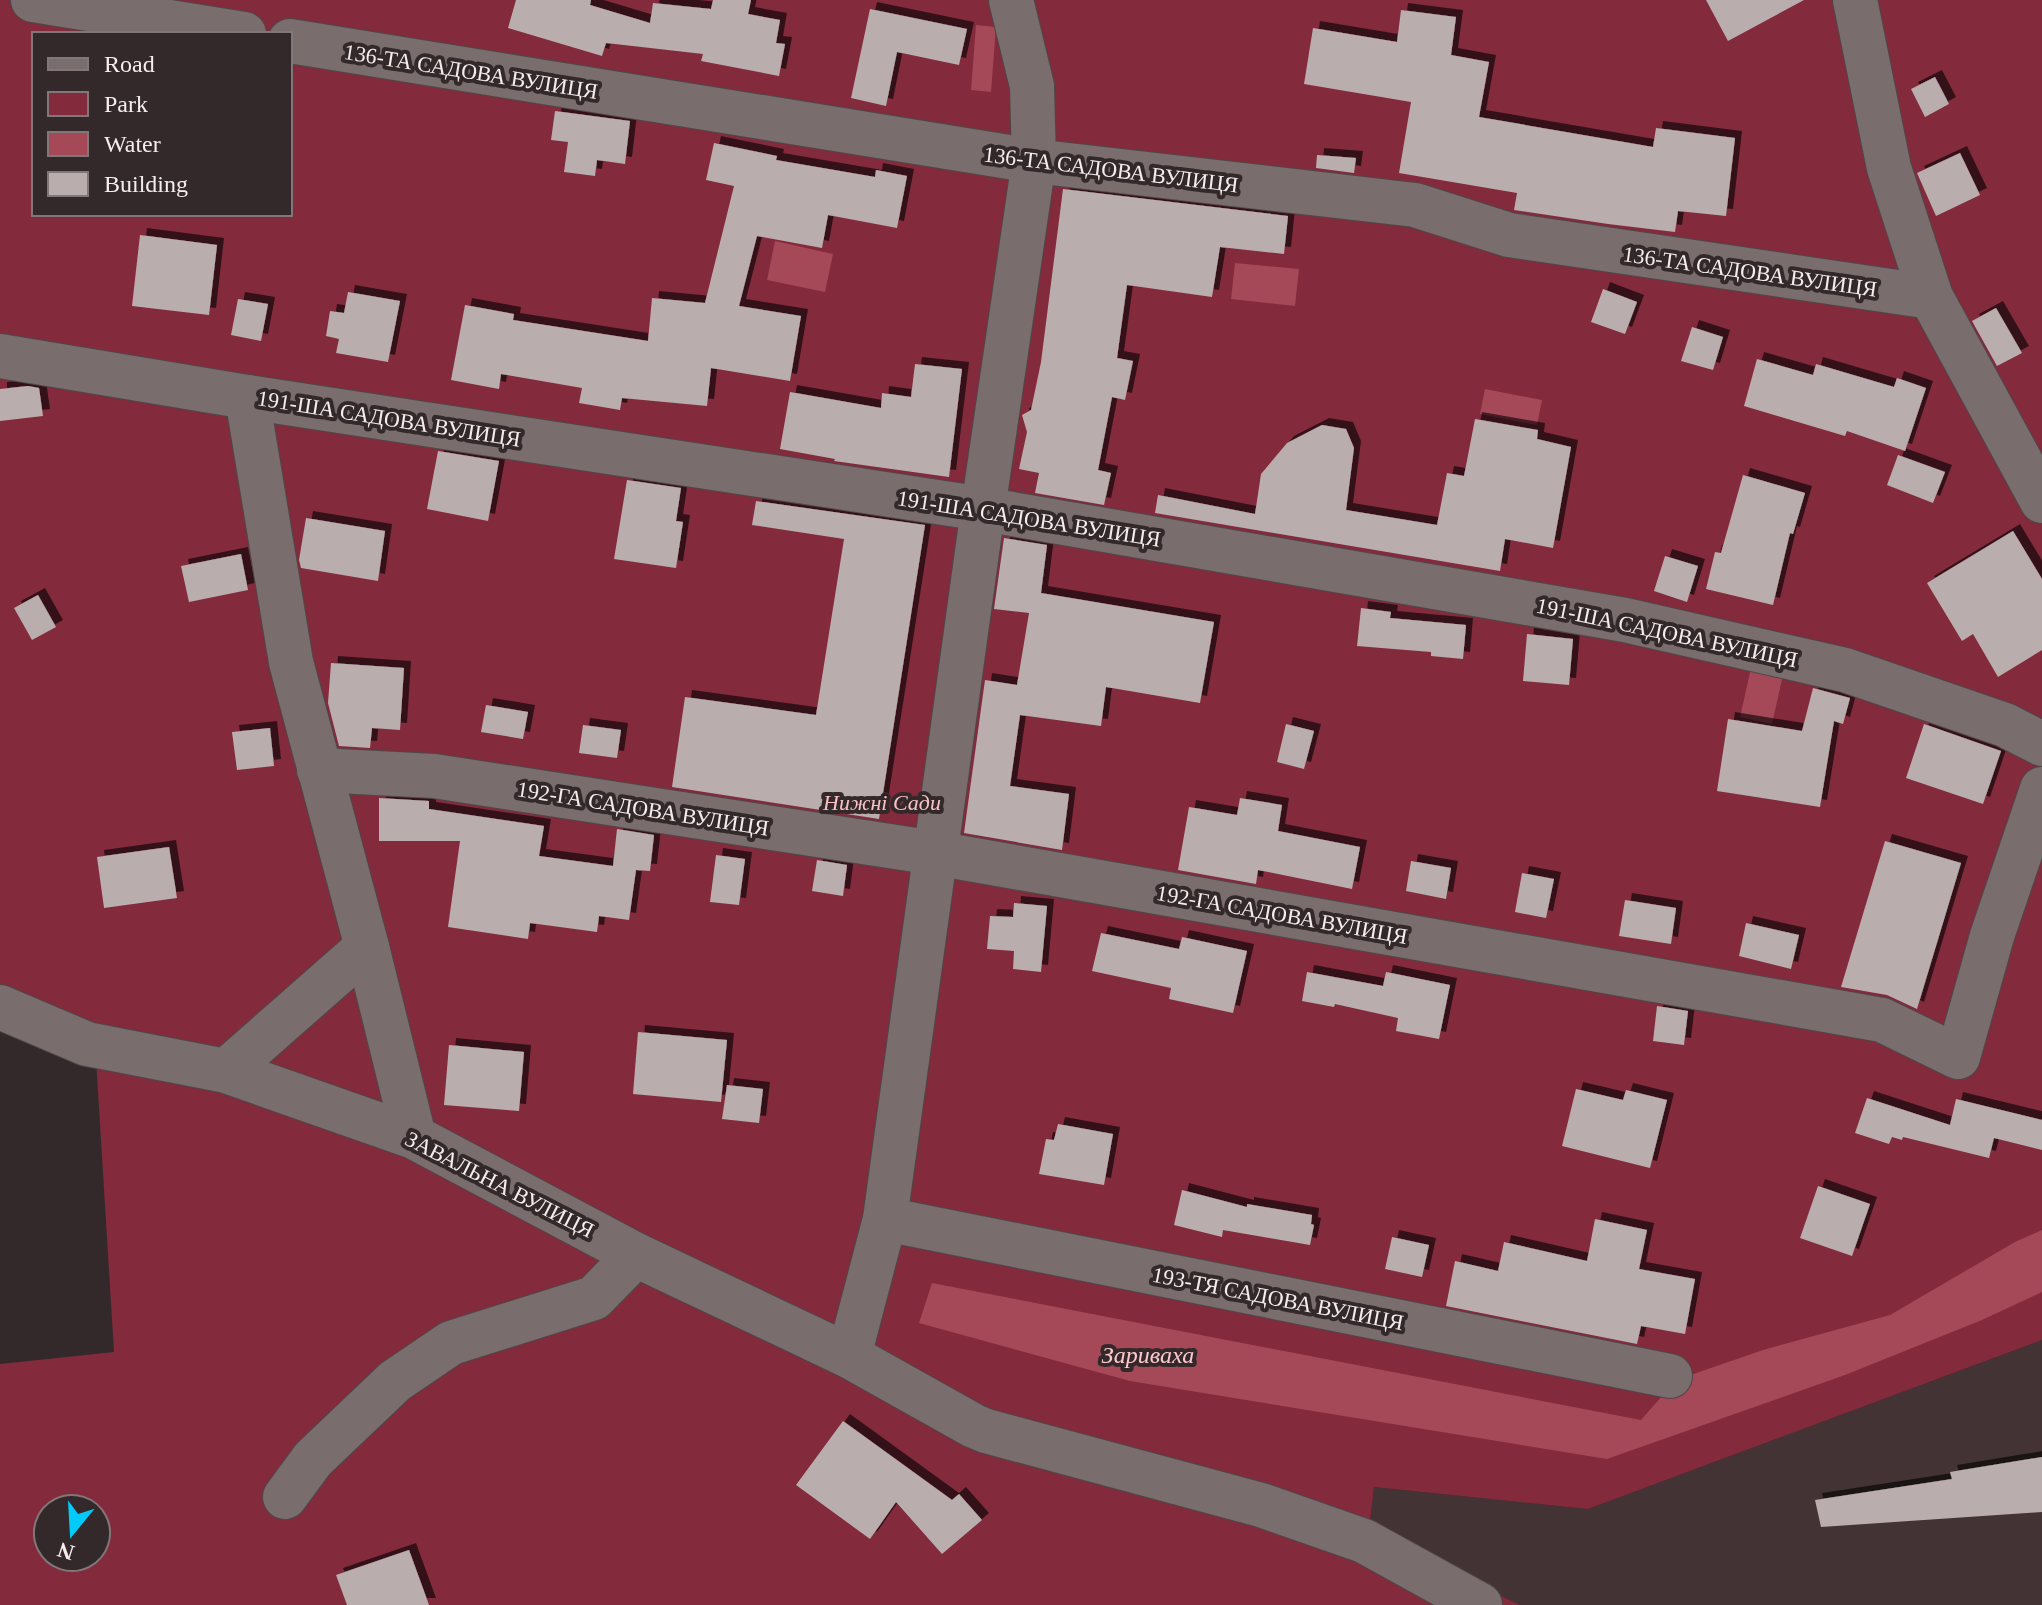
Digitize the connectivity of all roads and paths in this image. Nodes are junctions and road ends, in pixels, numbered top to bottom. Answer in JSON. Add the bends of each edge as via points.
{"nodes":[{"id":1,"x":33,"y":0,"type":"edge"},
{"id":2,"x":1011,"y":0,"type":"edge"},
{"id":3,"x":1855,"y":0,"type":"edge"},
{"id":4,"x":232,"y":32,"type":"edge"},
{"id":5,"x":292,"y":41,"type":"edge"},
{"id":6,"x":1034,"y":161,"type":"junction"},
{"id":7,"x":1931,"y":297,"type":"junction"},
{"id":8,"x":0,"y":356,"type":"edge"},
{"id":9,"x":247,"y":397,"type":"junction"},
{"id":10,"x":2042,"y":501,"type":"edge"},
{"id":11,"x":983,"y":509,"type":"junction"},
{"id":12,"x":2042,"y":744,"type":"edge"},
{"id":13,"x":319,"y":770,"type":"junction"},
{"id":14,"x":2042,"y":789,"type":"edge"},
{"id":15,"x":935,"y":853,"type":"junction"},
{"id":16,"x":367,"y":947,"type":"junction"},
{"id":17,"x":0,"y":1007,"type":"edge"},
{"id":18,"x":226,"y":1071,"type":"junction"},
{"id":19,"x":414,"y":1137,"type":"junction"},
{"id":20,"x":885,"y":1219,"type":"junction"},
{"id":21,"x":636,"y":1255,"type":"junction"},
{"id":22,"x":849,"y":1356,"type":"junction"},
{"id":23,"x":1670,"y":1376,"type":"dead end"},
{"id":24,"x":285,"y":1497,"type":"dead end"},
{"id":25,"x":1480,"y":1605,"type":"edge"}],
"edges":[{"from":1,"to":4,"type":"street"},
{"from":2,"to":6,"type":"street","via":[[1032,86]]},
{"from":3,"to":7,"type":"street","via":[[1889,168]]},
{"from":5,"to":6,"type":"street","name":"136-ТА САДОВА ВУЛИЦЯ"},
{"from":6,"to":7,"type":"street","name":"136-ТА САДОВА ВУЛИЦЯ","via":[[1415,205],[1509,235]]},
{"from":6,"to":11,"type":"street"},
{"from":7,"to":10,"type":"street"},
{"from":8,"to":9,"type":"street","name":"191-ША САДОВА ВУЛИЦЯ"},
{"from":9,"to":11,"type":"street","name":"191-ША САДОВА ВУЛИЦЯ"},
{"from":9,"to":13,"type":"street","via":[[291,662]]},
{"from":11,"to":12,"type":"street","name":"191-ША САДОВА ВУЛИЦЯ","via":[[1625,620],[1845,670],[2005,725]]},
{"from":11,"to":15,"type":"street"},
{"from":13,"to":15,"type":"street","name":"192-ГА САДОВА ВУЛИЦЯ","via":[[434,776]]},
{"from":13,"to":16,"type":"street"},
{"from":14,"to":15,"type":"street","name":"192-ГА САДОВА ВУЛИЦЯ","via":[[1958,1057],[1882,1020]]},
{"from":15,"to":20,"type":"street"},
{"from":16,"to":18,"type":"street"},
{"from":16,"to":19,"type":"street"},
{"from":17,"to":18,"type":"street","name":"ЗАВАЛЬНА ВУЛИЦЯ","via":[[87,1044]]},
{"from":18,"to":19,"type":"street","name":"ЗАВАЛЬНА ВУЛИЦЯ"},
{"from":19,"to":21,"type":"street","name":"ЗАВАЛЬНА ВУЛИЦЯ"},
{"from":20,"to":22,"type":"street"},
{"from":20,"to":23,"type":"street","name":"193-ТЯ САДОВА ВУЛИЦЯ"},
{"from":21,"to":22,"type":"street","name":"ЗАВАЛЬНА ВУЛИЦЯ"},
{"from":21,"to":24,"type":"street","via":[[594,1298],[451,1343],[395,1381],[313,1459]]},
{"from":22,"to":25,"type":"street","name":"ЗАВАЛЬНА ВУЛИЦЯ","via":[[986,1431],[1261,1505],[1364,1541]]}]}
